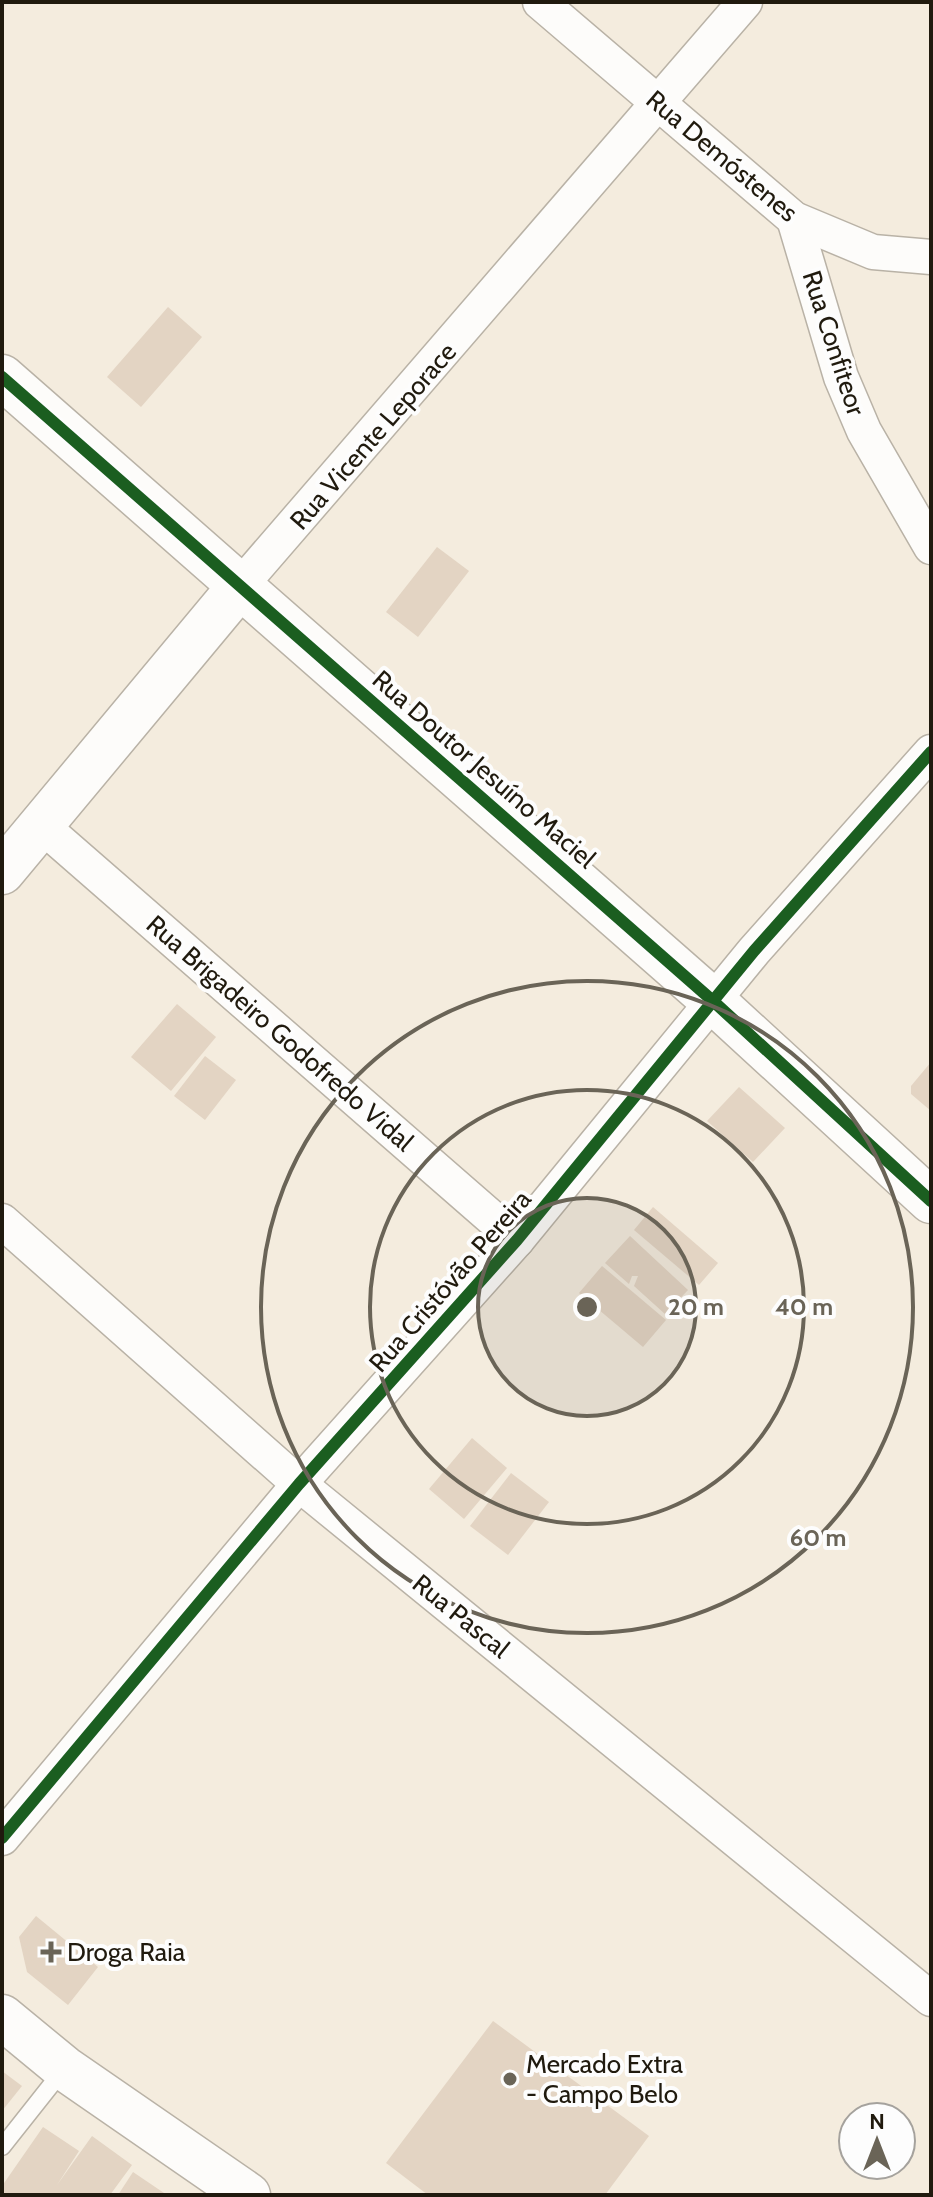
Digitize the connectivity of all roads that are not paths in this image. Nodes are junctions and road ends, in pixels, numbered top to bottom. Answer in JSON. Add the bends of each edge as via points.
{"nodes":[{"id":1,"x":540,"y":2,"type":"edge"},
{"id":2,"x":745,"y":2,"type":"edge"},
{"id":3,"x":659,"y":104,"type":"junction"},
{"id":4,"x":794,"y":219,"type":"junction"},
{"id":5,"x":931,"y":257,"type":"edge"},
{"id":6,"x":5,"y":384,"type":"edge"},
{"id":7,"x":931,"y":547,"type":"edge"},
{"id":8,"x":241,"y":585,"type":"junction"},
{"id":9,"x":931,"y":752,"type":"edge"},
{"id":10,"x":42,"y":826,"type":"junction"},
{"id":11,"x":2,"y":872,"type":"edge"},
{"id":12,"x":713,"y":1001,"type":"junction"},
{"id":13,"x":931,"y":1201,"type":"edge"},
{"id":14,"x":2,"y":1221,"type":"edge"},
{"id":15,"x":517,"y":1240,"type":"junction"},
{"id":16,"x":299,"y":1484,"type":"junction"},
{"id":17,"x":2,"y":1838,"type":"edge"},
{"id":18,"x":931,"y":1999,"type":"edge"},
{"id":19,"x":2,"y":2017,"type":"edge"},
{"id":20,"x":64,"y":2068,"type":"junction"},
{"id":21,"x":2,"y":2147,"type":"edge"},
{"id":22,"x":248,"y":2195,"type":"edge"}],
"edges":[{"from":1,"to":3,"type":"street","name":"Rua Demóstenes"},
{"from":2,"to":3,"type":"street","name":"Rua Vicente Leporace"},
{"from":3,"to":4,"type":"street","name":"Rua Demóstenes"},
{"from":3,"to":8,"type":"street","name":"Rua Vicente Leporace"},
{"from":4,"to":5,"type":"street","name":"Rua Demóstenes","via":[[873,252]]},
{"from":4,"to":7,"type":"street","name":"Rua Confiteor","via":[[846,390]]},
{"from":6,"to":8,"type":"street","name":"Rua Doutor Jesuíno Maciel"},
{"from":8,"to":10,"type":"street","name":"Rua Vicente Leporace"},
{"from":8,"to":12,"type":"street","name":"Rua Doutor Jesuíno Maciel"},
{"from":9,"to":12,"type":"street","name":"Rua Cristóvão Pereira"},
{"from":10,"to":11,"type":"street","name":"Rua Vicente Leporace"},
{"from":10,"to":15,"type":"street","name":"Rua Brigadeiro Godofredo Vidal"},
{"from":12,"to":13,"type":"street","name":"Rua Doutor Jesuíno Maciel"},
{"from":12,"to":15,"type":"street","name":"Rua Cristóvão Pereira"},
{"from":14,"to":16,"type":"street","name":"Rua Pascal"},
{"from":15,"to":16,"type":"street","name":"Rua Cristóvão Pereira"},
{"from":16,"to":17,"type":"street","name":"Rua Cristóvão Pereira"},
{"from":16,"to":18,"type":"street","name":"Rua Pascal"},
{"from":19,"to":20,"type":"street"},
{"from":20,"to":21,"type":"lane"},
{"from":20,"to":22,"type":"street"}]}
